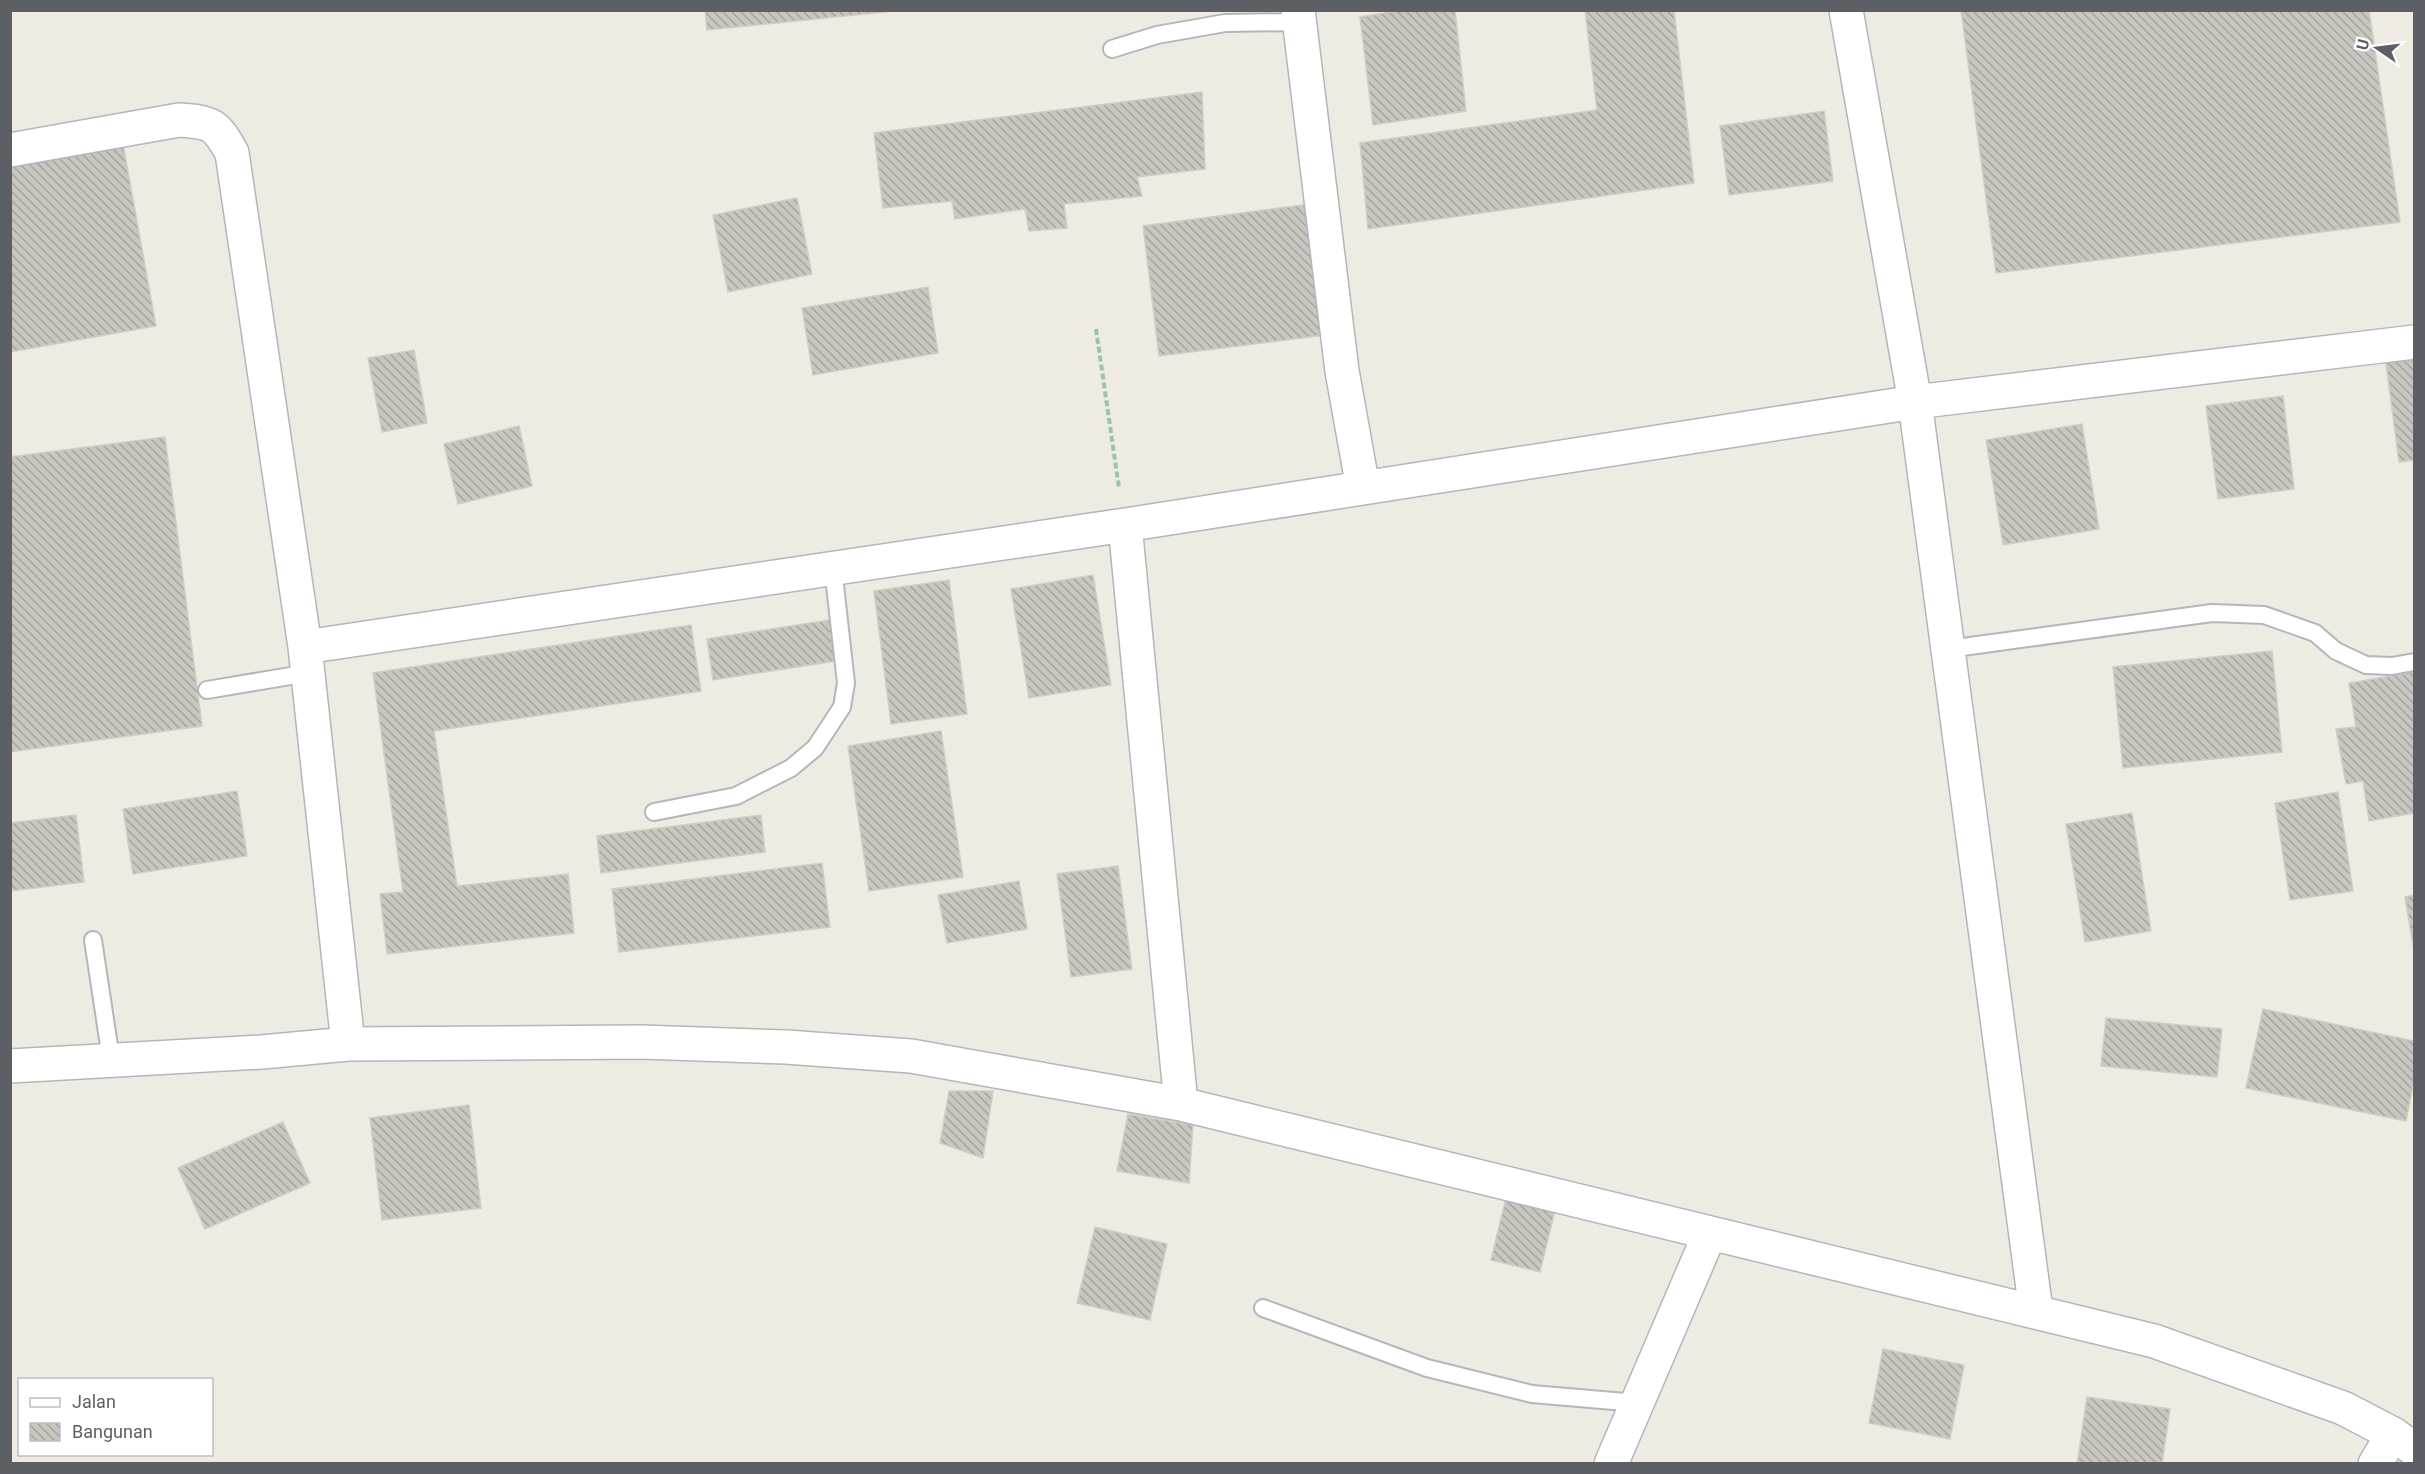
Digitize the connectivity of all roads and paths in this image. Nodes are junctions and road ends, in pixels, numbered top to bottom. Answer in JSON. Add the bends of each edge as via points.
{"nodes":[{"id":1,"x":1846,"y":10,"type":"edge"},
{"id":2,"x":1299,"y":16,"type":"edge"},
{"id":3,"x":1112,"y":49,"type":"dead end"},
{"id":4,"x":10,"y":150,"type":"edge"},
{"id":5,"x":1096,"y":329,"type":"dead end"},
{"id":6,"x":2415,"y":342,"type":"edge"},
{"id":7,"x":1915,"y":402,"type":"junction"},
{"id":8,"x":1362,"y":488,"type":"junction"},
{"id":9,"x":1125,"y":525,"type":"junction"},
{"id":10,"x":833,"y":568,"type":"junction"},
{"id":11,"x":1948,"y":649,"type":"junction"},
{"id":12,"x":306,"y":660,"type":"junction"},
{"id":13,"x":2415,"y":662,"type":"edge"},
{"id":14,"x":207,"y":690,"type":"dead end"},
{"id":15,"x":654,"y":812,"type":"dead end"},
{"id":16,"x":93,"y":940,"type":"dead end"},
{"id":17,"x":348,"y":1044,"type":"junction"},
{"id":18,"x":111,"y":1059,"type":"junction"},
{"id":19,"x":16,"y":1071,"type":"edge"},
{"id":20,"x":1182,"y":1104,"type":"junction"},
{"id":21,"x":1710,"y":1233,"type":"junction"},
{"id":22,"x":1263,"y":1308,"type":"dead end"},
{"id":23,"x":2036,"y":1311,"type":"junction"},
{"id":24,"x":1637,"y":1402,"type":"junction"},
{"id":25,"x":2404,"y":1442,"type":"edge"},
{"id":26,"x":1611,"y":1464,"type":"edge"},
{"id":27,"x":2375,"y":1464,"type":"edge"}],
"edges":[{"from":1,"to":7,"type":"street"},
{"from":2,"to":3,"type":"lane","via":[[1225,23],[1157,35]]},
{"from":2,"to":8,"type":"street","via":[[1341,360]]},
{"from":4,"to":12,"type":"street","via":[[179,120],[219,129],[232,153]]},
{"from":5,"to":9,"type":"path"},
{"from":6,"to":7,"type":"street"},
{"from":7,"to":8,"type":"street"},
{"from":7,"to":11,"type":"street"},
{"from":8,"to":9,"type":"street"},
{"from":9,"to":10,"type":"street"},
{"from":9,"to":20,"type":"street"},
{"from":10,"to":12,"type":"street"},
{"from":10,"to":15,"type":"lane","via":[[846,683],[842,707],[815,748],[791,768],[736,796]]},
{"from":11,"to":13,"type":"lane","via":[[2212,613],[2264,615],[2315,633],[2336,651],[2366,664],[2392,666]]},
{"from":11,"to":23,"type":"street"},
{"from":12,"to":14,"type":"lane"},
{"from":12,"to":17,"type":"street"},
{"from":16,"to":18,"type":"lane"},
{"from":17,"to":18,"type":"street"},
{"from":17,"to":20,"type":"street","via":[[641,1042],[786,1047],[911,1056]]},
{"from":18,"to":19,"type":"street"},
{"from":20,"to":21,"type":"street"},
{"from":21,"to":23,"type":"street"},
{"from":21,"to":24,"type":"street"},
{"from":22,"to":24,"type":"lane","via":[[1427,1368],[1532,1394]]},
{"from":23,"to":25,"type":"street","via":[[2154,1341],[2262,1378],[2343,1408]]},
{"from":24,"to":26,"type":"street"},
{"from":25,"to":27,"type":"street"}]}
